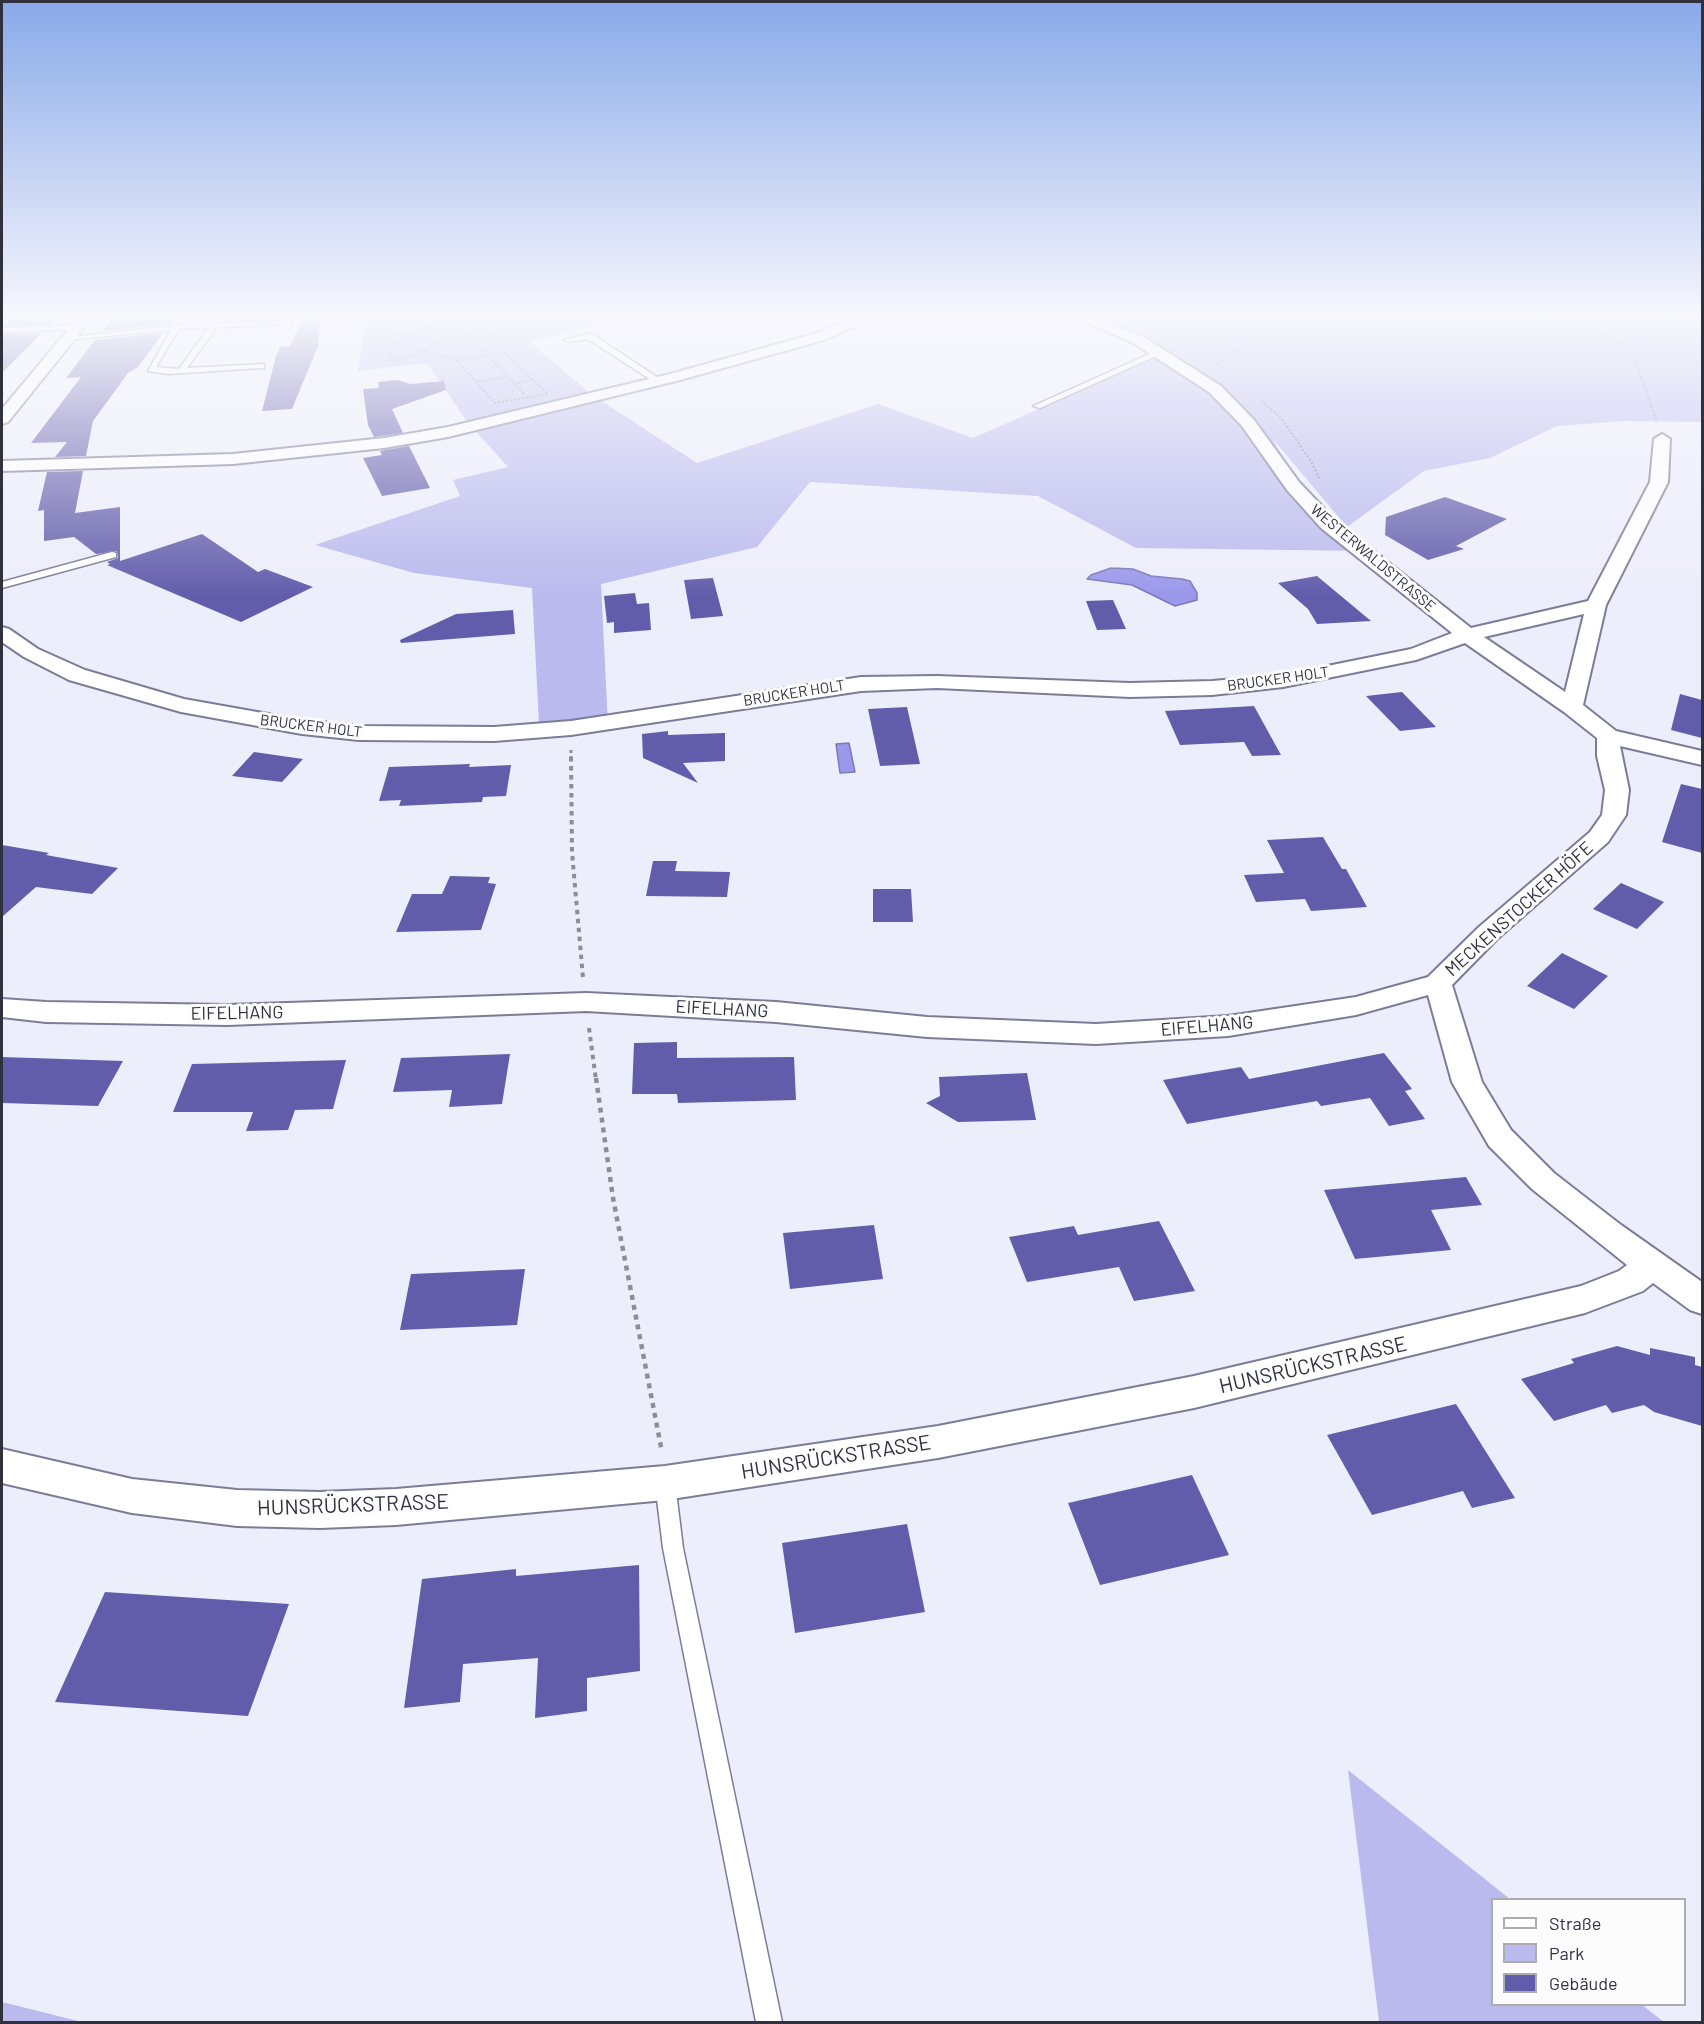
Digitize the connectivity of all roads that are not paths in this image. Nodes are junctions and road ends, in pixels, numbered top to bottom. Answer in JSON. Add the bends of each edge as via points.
{"nodes":[{"id":1,"x":555,"y":408,"type":"edge"},
{"id":2,"x":1235,"y":408,"type":"edge"},
{"id":3,"x":1662,"y":439,"type":"road end"},
{"id":4,"x":2,"y":466,"type":"edge"},
{"id":5,"x":112,"y":555,"type":"dead end"},
{"id":6,"x":2,"y":585,"type":"edge"},
{"id":7,"x":1596,"y":605,"type":"junction"},
{"id":8,"x":2,"y":633,"type":"edge"},
{"id":9,"x":1467,"y":635,"type":"junction"},
{"id":10,"x":1572,"y":707,"type":"junction"},
{"id":11,"x":1608,"y":736,"type":"junction"},
{"id":12,"x":1702,"y":758,"type":"edge"},
{"id":13,"x":1438,"y":983,"type":"junction"},
{"id":14,"x":2,"y":1008,"type":"edge"},
{"id":15,"x":1652,"y":1265,"type":"junction"},
{"id":16,"x":1702,"y":1300,"type":"edge"},
{"id":17,"x":2,"y":1466,"type":"edge"},
{"id":18,"x":665,"y":1483,"type":"junction"},
{"id":19,"x":769,"y":2022,"type":"edge"}],
"edges":[{"from":1,"to":4,"type":"street","via":[[405,439],[270,456],[190,462]]},
{"from":2,"to":9,"type":"street","name":"WESTERWALDSTRASSE","via":[[1293,486],[1328,524]]},
{"from":3,"to":7,"type":"street","via":[[1659,482]]},
{"from":5,"to":6,"type":"lane"},
{"from":7,"to":9,"type":"street","name":"BRUCKER HOLT"},
{"from":7,"to":10,"type":"street"},
{"from":8,"to":9,"type":"street","name":"BRUCKER HOLT","via":[[31,653],[77,675],[140,695],[302,727],[416,735],[571,728],[861,684],[937,682],[1130,690],[1246,685],[1313,676],[1416,654]]},
{"from":9,"to":10,"type":"street","name":"WESTERWALDSTRASSE"},
{"from":10,"to":11,"type":"street","name":"WESTERWALDSTRASSE"},
{"from":11,"to":12,"type":"street","name":"WESTERWALDSTRASSE"},
{"from":11,"to":13,"type":"street","name":"MECKENSTOCKER HÖFE","via":[[1617,790],[1614,815],[1599,837],[1488,933]]},
{"from":13,"to":14,"type":"street","name":"EIFELHANG","via":[[1356,1006],[1228,1026],[1096,1034],[927,1027],[776,1012],[586,1002],[228,1015]]},
{"from":13,"to":15,"type":"street","name":"MECKENSTOCKER HÖFE","via":[[1467,1082],[1500,1137],[1543,1181]]},
{"from":15,"to":16,"type":"street","name":"MECKENSTOCKER HÖFE"},
{"from":15,"to":18,"type":"street","name":"HUNSRÜCKSTRASSE","via":[[1631,1281],[1585,1299],[1206,1390],[938,1442]]},
{"from":17,"to":18,"type":"street","name":"HUNSRÜCKSTRASSE","via":[[132,1496],[249,1508],[396,1508]]},
{"from":18,"to":19,"type":"lane","via":[[673,1548]]}]}
